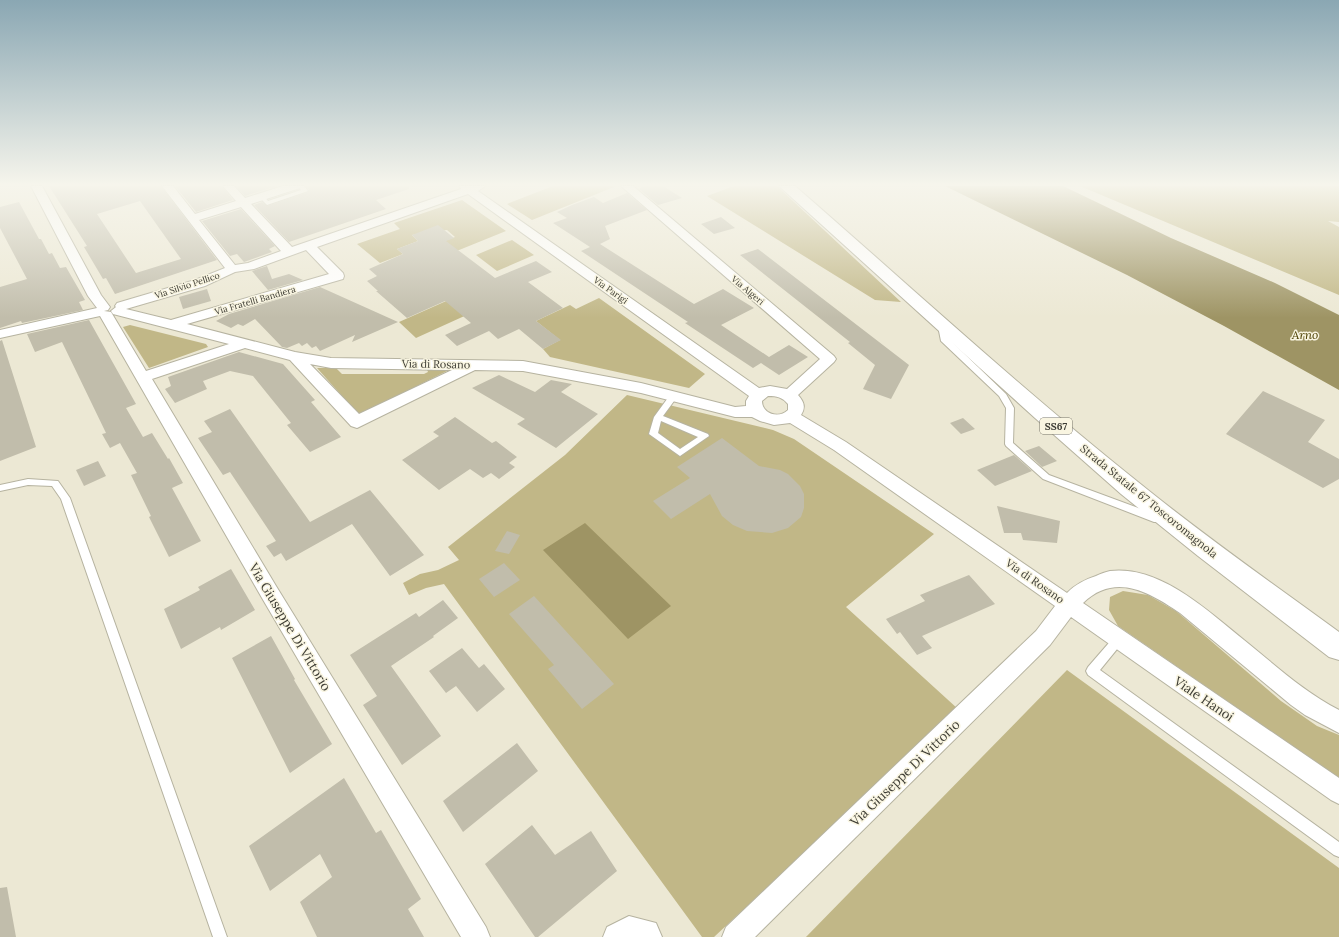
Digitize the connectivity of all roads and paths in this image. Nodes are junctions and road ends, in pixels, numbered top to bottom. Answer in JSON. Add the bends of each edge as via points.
{"nodes":[{"id":1,"x":59,"y":230,"type":"edge"},
{"id":2,"x":202,"y":230,"type":"edge"},
{"id":3,"x":268,"y":230,"type":"edge"},
{"id":4,"x":354,"y":230,"type":"edge"},
{"id":5,"x":529,"y":230,"type":"edge"},
{"id":6,"x":677,"y":230,"type":"edge"},
{"id":7,"x":835,"y":230,"type":"edge"},
{"id":8,"x":309,"y":246,"type":"junction"},
{"id":9,"x":289,"y":252,"type":"junction"},
{"id":10,"x":232,"y":268,"type":"junction"},
{"id":11,"x":111,"y":309,"type":"junction"},
{"id":12,"x":171,"y":324,"type":"junction"},
{"id":13,"x":942,"y":326,"type":"junction"},
{"id":14,"x":0,"y":334,"type":"edge"},
{"id":15,"x":244,"y":344,"type":"junction"},
{"id":16,"x":295,"y":357,"type":"junction"},
{"id":17,"x":475,"y":364,"type":"junction"},
{"id":18,"x":143,"y":377,"type":"junction"},
{"id":19,"x":758,"y":395,"type":"junction"},
{"id":20,"x":788,"y":395,"type":"junction"},
{"id":21,"x":673,"y":397,"type":"junction"},
{"id":22,"x":756,"y":411,"type":"junction"},
{"id":23,"x":791,"y":416,"type":"junction"},
{"id":24,"x":658,"y":417,"type":"junction"},
{"id":25,"x":0,"y":488,"type":"edge"},
{"id":26,"x":1190,"y":537,"type":"junction"},
{"id":27,"x":1069,"y":605,"type":"junction"},
{"id":28,"x":1118,"y":640,"type":"junction"},
{"id":29,"x":1339,"y":648,"type":"edge"},
{"id":30,"x":1339,"y":722,"type":"edge"},
{"id":31,"x":1339,"y":792,"type":"edge"},
{"id":32,"x":1339,"y":850,"type":"edge"},
{"id":33,"x":220,"y":937,"type":"edge"},
{"id":34,"x":476,"y":937,"type":"edge"},
{"id":35,"x":617,"y":937,"type":"edge"},
{"id":36,"x":648,"y":937,"type":"edge"},
{"id":37,"x":736,"y":937,"type":"edge"}],
"edges":[{"from":1,"to":11,"type":"street","name":"Via Giuseppe Di Vittorio","via":[[95,296]]},
{"from":2,"to":10,"type":"street"},
{"from":3,"to":9,"type":"street"},
{"from":4,"to":8,"type":"street","name":"Via Silvio Pellico"},
{"from":5,"to":19,"type":"street","name":"Via Parigi"},
{"from":6,"to":20,"type":"street","name":"Via Algeri","via":[[829,359]]},
{"from":7,"to":13,"type":"main road","name":"Strada Statale 67 Toscoromagnola","number":"SS67"},
{"from":8,"to":9,"type":"street","name":"Via Silvio Pellico"},
{"from":8,"to":12,"type":"street","name":"Via Fratelli Bandiera","via":[[338,276]]},
{"from":9,"to":10,"type":"street","name":"Via Silvio Pellico","via":[[250,266]]},
{"from":10,"to":11,"type":"street","name":"Via Silvio Pellico","via":[[200,283]]},
{"from":11,"to":12,"type":"street","name":"Via di Rosano"},
{"from":11,"to":14,"type":"street","name":"Via Silvio Pellico"},
{"from":11,"to":18,"type":"street","name":"Via Giuseppe Di Vittorio"},
{"from":12,"to":15,"type":"street","name":"Via di Rosano"},
{"from":13,"to":26,"type":"main road","name":"Strada Statale 67 Toscoromagnola","number":"SS67","via":[[1030,404]]},
{"from":13,"to":26,"type":"lane","via":[[944,339],[991,382],[1010,408],[1009,444],[1046,477],[1147,515]]},
{"from":15,"to":16,"type":"street","name":"Via di Rosano"},
{"from":15,"to":18,"type":"street"},
{"from":16,"to":17,"type":"street","name":"Via di Rosano","via":[[331,363]]},
{"from":16,"to":17,"type":"street","via":[[357,422]]},
{"from":17,"to":21,"type":"street","name":"Via di Rosano","via":[[523,366]]},
{"from":18,"to":34,"type":"street","name":"Via Giuseppe Di Vittorio"},
{"from":19,"to":20,"type":"street","via":[[771,391]]},
{"from":19,"to":22,"type":"street","via":[[754,401]]},
{"from":20,"to":23,"type":"street","via":[[797,407]]},
{"from":21,"to":22,"type":"street","name":"Via di Rosano","via":[[735,412]]},
{"from":21,"to":24,"type":"lane"},
{"from":22,"to":23,"type":"street","name":"Via di Rosano","via":[[775,420]]},
{"from":23,"to":27,"type":"street","name":"Via di Rosano","via":[[840,446]]},
{"from":24,"to":24,"type":"lane","via":[[653,434],[680,452],[705,436]]},
{"from":25,"to":33,"type":"lane","via":[[28,482],[55,483],[65,498]]},
{"from":26,"to":29,"type":"main road","name":"Strada Statale 67 Toscoromagnola","number":"SS67"},
{"from":27,"to":28,"type":"street","name":"Viale Hanoi"},
{"from":27,"to":30,"type":"street","name":"Via di Rosano","via":[[1081,592],[1100,582],[1125,579],[1150,585],[1188,607],[1299,698]]},
{"from":27,"to":37,"type":"street","name":"Via Giuseppe Di Vittorio","via":[[1043,638]]},
{"from":28,"to":31,"type":"street","name":"Viale Hanoi"},
{"from":28,"to":32,"type":"lane","via":[[1092,671]]},
{"from":35,"to":36,"type":"street","via":[[629,929]]}]}
